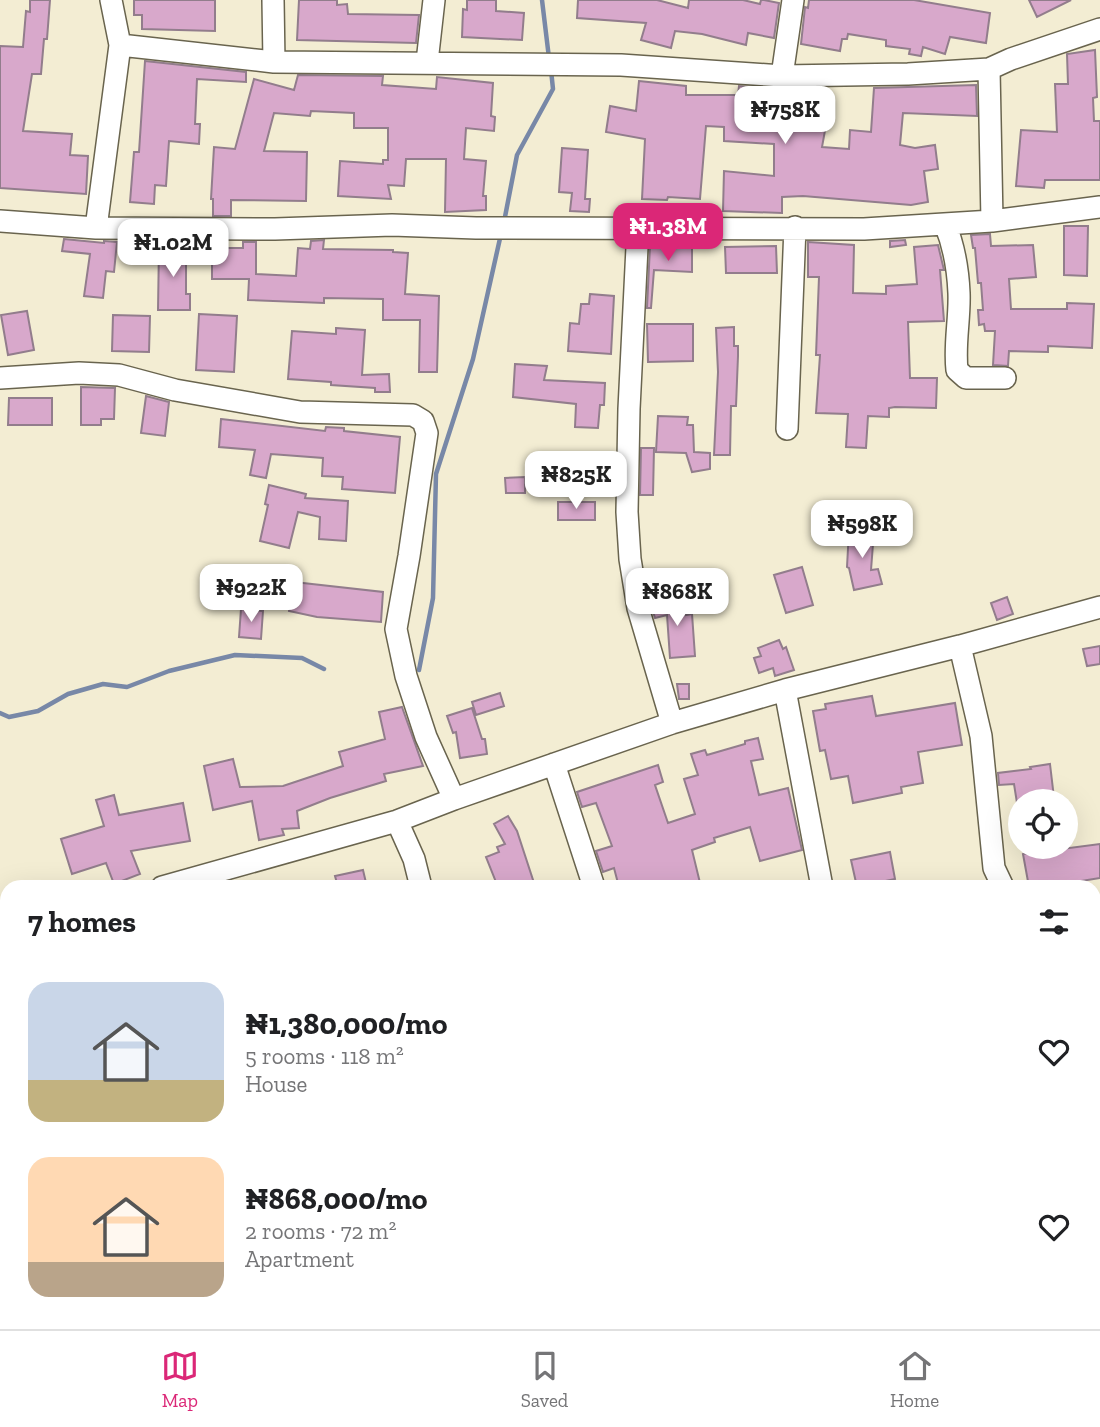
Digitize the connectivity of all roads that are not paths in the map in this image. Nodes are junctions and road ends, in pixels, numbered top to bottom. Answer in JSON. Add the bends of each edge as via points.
{"nodes":[{"id":1,"x":111,"y":0,"type":"edge"},
{"id":2,"x":274,"y":0,"type":"edge"},
{"id":3,"x":434,"y":0,"type":"edge"},
{"id":4,"x":793,"y":0,"type":"edge"},
{"id":5,"x":1100,"y":29,"type":"edge"},
{"id":6,"x":120,"y":45,"type":"junction"},
{"id":7,"x":274,"y":62,"type":"junction"},
{"id":8,"x":427,"y":62,"type":"junction"},
{"id":9,"x":989,"y":69,"type":"junction"},
{"id":10,"x":782,"y":76,"type":"junction"},
{"id":11,"x":1100,"y":207,"type":"edge"},
{"id":12,"x":0,"y":221,"type":"edge"},
{"id":13,"x":992,"y":221,"type":"junction"},
{"id":14,"x":945,"y":224,"type":"junction"},
{"id":15,"x":795,"y":227,"type":"junction"},
{"id":16,"x":96,"y":228,"type":"junction"},
{"id":17,"x":638,"y":228,"type":"junction"},
{"id":18,"x":0,"y":378,"type":"edge"},
{"id":19,"x":1005,"y":378,"type":"dead end"},
{"id":20,"x":787,"y":429,"type":"dead end"},
{"id":21,"x":1100,"y":607,"type":"edge"},
{"id":22,"x":960,"y":646,"type":"junction"},
{"id":23,"x":785,"y":690,"type":"junction"},
{"id":24,"x":672,"y":723,"type":"junction"},
{"id":25,"x":554,"y":764,"type":"junction"},
{"id":26,"x":454,"y":799,"type":"junction"},
{"id":27,"x":397,"y":821,"type":"junction"},
{"id":28,"x":187,"y":880,"type":"edge"},
{"id":29,"x":419,"y":880,"type":"edge"},
{"id":30,"x":592,"y":880,"type":"edge"},
{"id":31,"x":818,"y":880,"type":"edge"},
{"id":32,"x":1000,"y":880,"type":"edge"}],
"edges":[{"from":1,"to":6,"type":"street"},
{"from":2,"to":7,"type":"street"},
{"from":3,"to":8,"type":"street"},
{"from":4,"to":10,"type":"street"},
{"from":5,"to":9,"type":"street"},
{"from":6,"to":7,"type":"street"},
{"from":6,"to":16,"type":"street"},
{"from":7,"to":8,"type":"street"},
{"from":8,"to":10,"type":"street","via":[[621,65]]},
{"from":9,"to":10,"type":"street"},
{"from":9,"to":13,"type":"street"},
{"from":11,"to":13,"type":"street"},
{"from":12,"to":16,"type":"street"},
{"from":13,"to":14,"type":"street"},
{"from":14,"to":15,"type":"street"},
{"from":14,"to":19,"type":"street","via":[[954,245],[959,295],[957,370],[966,378]]},
{"from":15,"to":17,"type":"street"},
{"from":15,"to":20,"type":"street"},
{"from":16,"to":17,"type":"street"},
{"from":17,"to":24,"type":"street","via":[[629,409],[630,559]]},
{"from":18,"to":26,"type":"street","via":[[119,375],[300,412],[413,415],[423,421],[427,433],[396,629],[422,724]]},
{"from":21,"to":22,"type":"street"},
{"from":22,"to":23,"type":"street"},
{"from":22,"to":32,"type":"street","via":[[981,736],[994,868]]},
{"from":23,"to":24,"type":"street"},
{"from":23,"to":31,"type":"street"},
{"from":24,"to":25,"type":"street"},
{"from":25,"to":26,"type":"street"},
{"from":25,"to":30,"type":"street"},
{"from":26,"to":27,"type":"street"},
{"from":27,"to":28,"type":"street"},
{"from":27,"to":29,"type":"street"}]}
